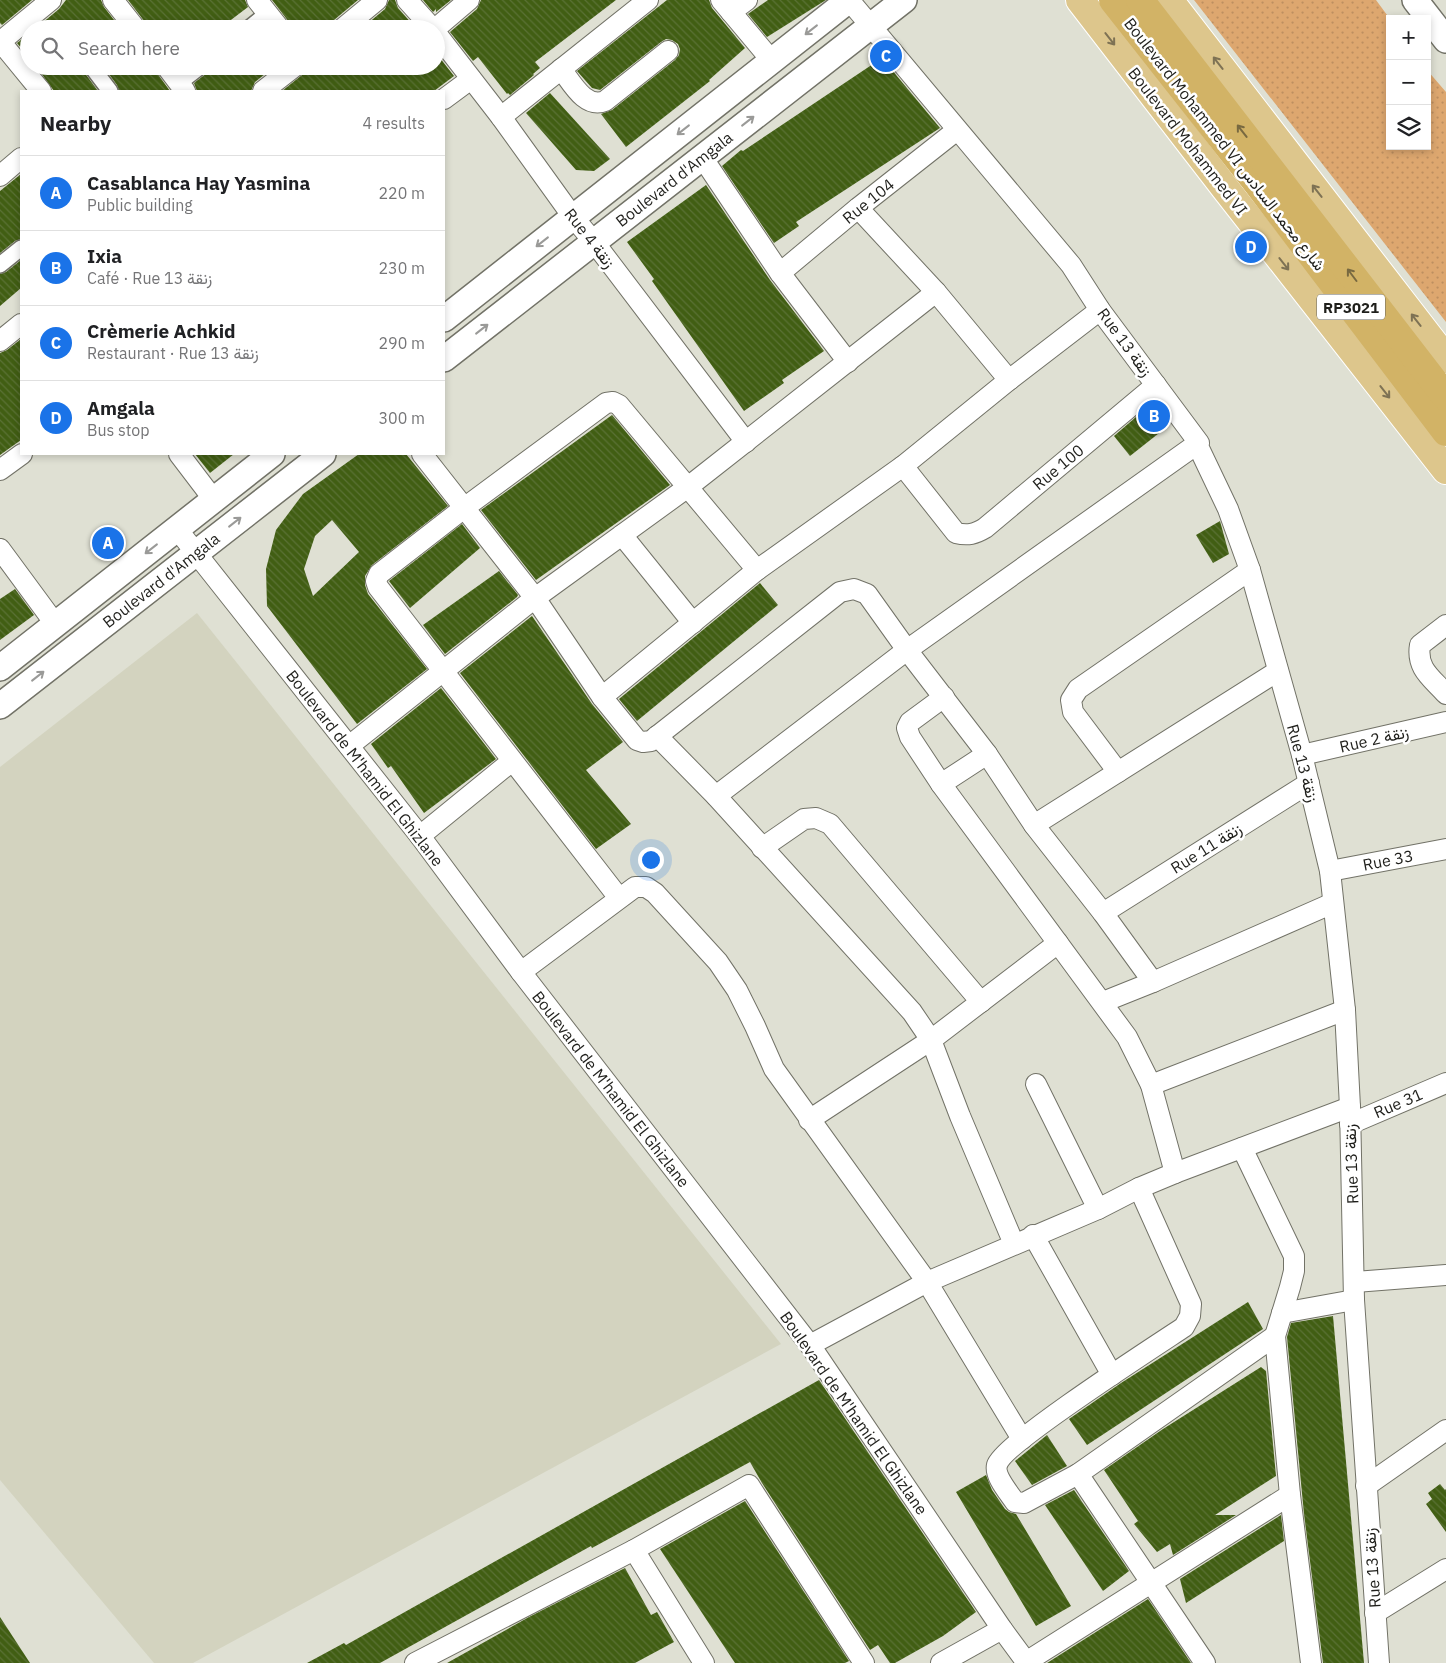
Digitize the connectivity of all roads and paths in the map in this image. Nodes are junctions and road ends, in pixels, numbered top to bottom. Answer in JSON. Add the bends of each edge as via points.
{"nodes":[{"id":1,"x":51,"y":0,"type":"edge"},
{"id":2,"x":113,"y":0,"type":"edge"},
{"id":3,"x":377,"y":0,"type":"edge"},
{"id":4,"x":406,"y":0,"type":"edge"},
{"id":5,"x":469,"y":0,"type":"edge"},
{"id":6,"x":648,"y":0,"type":"edge"},
{"id":7,"x":747,"y":0,"type":"edge"},
{"id":8,"x":849,"y":0,"type":"edge"},
{"id":9,"x":904,"y":0,"type":"edge"},
{"id":10,"x":1080,"y":0,"type":"edge"},
{"id":11,"x":1113,"y":0,"type":"edge"},
{"id":12,"x":1140,"y":0,"type":"edge"},
{"id":13,"x":1169,"y":0,"type":"edge"},
{"id":14,"x":1415,"y":0,"type":"edge"},
{"id":15,"x":726,"y":6,"type":"edge"},
{"id":16,"x":27,"y":20,"type":"edge"},
{"id":17,"x":129,"y":20,"type":"edge"},
{"id":18,"x":353,"y":20,"type":"edge"},
{"id":19,"x":425,"y":20,"type":"edge"},
{"id":20,"x":445,"y":20,"type":"edge"},
{"id":21,"x":20,"y":26,"type":"edge"},
{"id":22,"x":871,"y":27,"type":"junction"},
{"id":23,"x":1446,"y":40,"type":"edge"},
{"id":24,"x":0,"y":42,"type":"edge"},
{"id":25,"x":445,"y":45,"type":"edge"},
{"id":26,"x":668,"y":51,"type":"dead end"},
{"id":27,"x":772,"y":61,"type":"junction"},
{"id":28,"x":20,"y":66,"type":"edge"},
{"id":29,"x":561,"y":69,"type":"junction"},
{"id":30,"x":27,"y":75,"type":"edge"},
{"id":31,"x":98,"y":75,"type":"edge"},
{"id":32,"x":173,"y":75,"type":"edge"},
{"id":33,"x":193,"y":75,"type":"edge"},
{"id":34,"x":284,"y":75,"type":"edge"},
{"id":35,"x":471,"y":79,"type":"junction"},
{"id":36,"x":182,"y":87,"type":"edge"},
{"id":37,"x":39,"y":90,"type":"edge"},
{"id":38,"x":109,"y":90,"type":"edge"},
{"id":39,"x":265,"y":90,"type":"edge"},
{"id":40,"x":445,"y":97,"type":"edge"},
{"id":41,"x":501,"y":117,"type":"junction"},
{"id":42,"x":957,"y":130,"type":"junction"},
{"id":43,"x":702,"y":157,"type":"junction"},
{"id":44,"x":20,"y":159,"type":"edge"},
{"id":45,"x":0,"y":176,"type":"edge"},
{"id":46,"x":1264,"y":176,"type":"junction"},
{"id":47,"x":858,"y":208,"type":"junction"},
{"id":48,"x":573,"y":217,"type":"junction"},
{"id":49,"x":594,"y":242,"type":"junction"},
{"id":50,"x":20,"y":249,"type":"edge"},
{"id":51,"x":0,"y":265,"type":"edge"},
{"id":52,"x":780,"y":273,"type":"junction"},
{"id":53,"x":936,"y":292,"type":"junction"},
{"id":54,"x":1100,"y":310,"type":"junction"},
{"id":55,"x":445,"y":318,"type":"edge"},
{"id":56,"x":20,"y":325,"type":"edge"},
{"id":57,"x":0,"y":341,"type":"edge"},
{"id":58,"x":445,"y":358,"type":"edge"},
{"id":59,"x":1446,"y":359,"type":"edge"},
{"id":60,"x":848,"y":362,"type":"junction"},
{"id":61,"x":1009,"y":380,"type":"junction"},
{"id":62,"x":1156,"y":385,"type":"junction"},
{"id":63,"x":1446,"y":397,"type":"edge"},
{"id":64,"x":1446,"y":432,"type":"edge"},
{"id":65,"x":746,"y":442,"type":"junction"},
{"id":66,"x":1196,"y":444,"type":"junction"},
{"id":67,"x":21,"y":455,"type":"edge"},
{"id":68,"x":180,"y":455,"type":"edge"},
{"id":69,"x":271,"y":455,"type":"edge"},
{"id":70,"x":322,"y":455,"type":"edge"},
{"id":71,"x":423,"y":455,"type":"edge"},
{"id":72,"x":903,"y":466,"type":"junction"},
{"id":73,"x":0,"y":470,"type":"edge"},
{"id":74,"x":1446,"y":470,"type":"edge"},
{"id":75,"x":688,"y":487,"type":"junction"},
{"id":76,"x":214,"y":500,"type":"junction"},
{"id":77,"x":464,"y":508,"type":"junction"},
{"id":78,"x":177,"y":529,"type":"junction"},
{"id":79,"x":622,"y":535,"type":"junction"},
{"id":80,"x":0,"y":549,"type":"edge"},
{"id":81,"x":196,"y":553,"type":"junction"},
{"id":82,"x":757,"y":570,"type":"junction"},
{"id":83,"x":1250,"y":570,"type":"junction"},
{"id":84,"x":535,"y":598,"type":"junction"},
{"id":85,"x":693,"y":623,"type":"junction"},
{"id":86,"x":56,"y":625,"type":"junction"},
{"id":87,"x":1446,"y":625,"type":"edge"},
{"id":88,"x":907,"y":650,"type":"junction"},
{"id":89,"x":0,"y":668,"type":"edge"},
{"id":90,"x":1278,"y":671,"type":"junction"},
{"id":91,"x":442,"y":672,"type":"junction"},
{"id":92,"x":1446,"y":694,"type":"edge"},
{"id":93,"x":944,"y":696,"type":"junction"},
{"id":94,"x":602,"y":697,"type":"junction"},
{"id":95,"x":0,"y":706,"type":"edge"},
{"id":96,"x":1446,"y":722,"type":"edge"},
{"id":97,"x":657,"y":736,"type":"junction"},
{"id":98,"x":349,"y":746,"type":"junction"},
{"id":99,"x":986,"y":754,"type":"junction"},
{"id":100,"x":1302,"y":755,"type":"junction"},
{"id":101,"x":512,"y":761,"type":"junction"},
{"id":102,"x":1118,"y":772,"type":"junction"},
{"id":103,"x":1309,"y":783,"type":"junction"},
{"id":104,"x":942,"y":784,"type":"junction"},
{"id":105,"x":716,"y":796,"type":"junction"},
{"id":106,"x":1034,"y":825,"type":"junction"},
{"id":107,"x":420,"y":836,"type":"junction"},
{"id":108,"x":762,"y":848,"type":"junction"},
{"id":109,"x":1446,"y":849,"type":"edge"},
{"id":110,"x":1330,"y":872,"type":"junction"},
{"id":111,"x":619,"y":898,"type":"junction"},
{"id":112,"x":1333,"y":902,"type":"junction"},
{"id":113,"x":1103,"y":913,"type":"junction"},
{"id":114,"x":1058,"y":943,"type":"junction"},
{"id":115,"x":521,"y":972,"type":"junction"},
{"id":116,"x":1153,"y":982,"type":"junction"},
{"id":117,"x":981,"y":1002,"type":"junction"},
{"id":118,"x":1102,"y":1002,"type":"junction"},
{"id":119,"x":1345,"y":1010,"type":"junction"},
{"id":120,"x":931,"y":1040,"type":"junction"},
{"id":121,"x":1446,"y":1083,"type":"edge"},
{"id":122,"x":1036,"y":1084,"type":"dead end"},
{"id":123,"x":1151,"y":1085,"type":"junction"},
{"id":124,"x":1350,"y":1115,"type":"junction"},
{"id":125,"x":809,"y":1120,"type":"junction"},
{"id":126,"x":1242,"y":1148,"type":"junction"},
{"id":127,"x":1175,"y":1173,"type":"junction"},
{"id":128,"x":1139,"y":1188,"type":"junction"},
{"id":129,"x":1098,"y":1208,"type":"junction"},
{"id":130,"x":1033,"y":1235,"type":"junction"},
{"id":131,"x":1014,"y":1244,"type":"junction"},
{"id":132,"x":1446,"y":1275,"type":"edge"},
{"id":133,"x":927,"y":1282,"type":"junction"},
{"id":134,"x":1354,"y":1291,"type":"junction"},
{"id":135,"x":1282,"y":1313,"type":"junction"},
{"id":136,"x":1275,"y":1336,"type":"junction"},
{"id":137,"x":810,"y":1345,"type":"junction"},
{"id":138,"x":1112,"y":1375,"type":"junction"},
{"id":139,"x":1446,"y":1430,"type":"edge"},
{"id":140,"x":1022,"y":1439,"type":"junction"},
{"id":141,"x":1078,"y":1474,"type":"junction"},
{"id":142,"x":1366,"y":1486,"type":"junction"},
{"id":143,"x":1290,"y":1495,"type":"junction"},
{"id":144,"x":634,"y":1550,"type":"junction"},
{"id":145,"x":1444,"y":1575,"type":"edge"},
{"id":146,"x":1153,"y":1583,"type":"junction"},
{"id":147,"x":1375,"y":1612,"type":"junction"},
{"id":148,"x":1002,"y":1629,"type":"junction"},
{"id":149,"x":699,"y":1661,"type":"edge"},
{"id":150,"x":1027,"y":1662,"type":"edge"},
{"id":151,"x":415,"y":1663,"type":"edge"},
{"id":152,"x":864,"y":1663,"type":"edge"},
{"id":153,"x":941,"y":1663,"type":"edge"},
{"id":154,"x":1205,"y":1663,"type":"edge"},
{"id":155,"x":1311,"y":1663,"type":"edge"},
{"id":156,"x":1378,"y":1663,"type":"edge"}],
"edges":[{"from":1,"to":16,"type":"street"},
{"from":2,"to":17,"type":"street"},
{"from":3,"to":18,"type":"street"},
{"from":4,"to":19,"type":"street"},
{"from":5,"to":20,"type":"street"},
{"from":6,"to":29,"type":"street"},
{"from":7,"to":15,"type":"street"},
{"from":8,"to":22,"type":"street","name":"Rue 13 زنقة"},
{"from":8,"to":27,"type":"street","name":"Boulevard d'Amgala","one_way":true},
{"from":9,"to":22,"type":"street","name":"Boulevard d'Amgala"},
{"from":10,"to":74,"type":"main road","name":"Boulevard Mohammed VI","one_way":true},
{"from":11,"to":46,"type":"highway","name":"Boulevard Mohammed VI شارع محمد السادس","number":"RP3021"},
{"from":46,"to":12,"type":"highway","name":"Boulevard Mohammed VI شارع محمد السادس","number":"RP3021","one_way":true},
{"from":59,"to":13,"type":"main road","one_way":true},
{"from":14,"to":23,"type":"street"},
{"from":15,"to":27,"type":"street"},
{"from":21,"to":24,"type":"street"},
{"from":22,"to":42,"type":"street","name":"Rue 13 زنقة"},
{"from":43,"to":22,"type":"street","name":"Boulevard d'Amgala","one_way":true},
{"from":24,"to":28,"type":"street"},
{"from":25,"to":35,"type":"street","name":"Rue 4 زنقة"},
{"from":26,"to":29,"type":"street","via":[[597,103],[585,98]]},
{"from":27,"to":48,"type":"street","name":"Boulevard d'Amgala","one_way":true},
{"from":29,"to":41,"type":"street"},
{"from":30,"to":37,"type":"street"},
{"from":31,"to":38,"type":"street"},
{"from":32,"to":36,"type":"street"},
{"from":33,"to":36,"type":"street"},
{"from":34,"to":39,"type":"street"},
{"from":35,"to":40,"type":"street"},
{"from":35,"to":41,"type":"street","name":"Rue 4 زنقة"},
{"from":41,"to":48,"type":"street","name":"Rue 4 زنقة"},
{"from":42,"to":47,"type":"street","name":"Rue 104"},
{"from":42,"to":54,"type":"street","name":"Rue 13 زنقة","via":[[1071,265]]},
{"from":43,"to":49,"type":"street","name":"Boulevard d'Amgala"},
{"from":43,"to":52,"type":"street"},
{"from":44,"to":45,"type":"street"},
{"from":63,"to":46,"type":"highway","name":"Boulevard Mohammed VI شارع محمد السادس","number":"RP3021","one_way":true},
{"from":46,"to":64,"type":"highway","name":"Boulevard Mohammed VI شارع محمد السادس","number":"RP3021"},
{"from":47,"to":52,"type":"street","name":"Rue 104"},
{"from":47,"to":53,"type":"street"},
{"from":48,"to":49,"type":"street","name":"Rue 4 زنقة"},
{"from":48,"to":55,"type":"street","name":"Boulevard d'Amgala","one_way":true},
{"from":58,"to":49,"type":"street","name":"Boulevard d'Amgala","one_way":true},
{"from":49,"to":65,"type":"street","name":"Rue 4 زنقة"},
{"from":50,"to":51,"type":"street"},
{"from":52,"to":60,"type":"street"},
{"from":53,"to":60,"type":"street"},
{"from":53,"to":61,"type":"street"},
{"from":54,"to":61,"type":"street"},
{"from":54,"to":62,"type":"street","name":"Rue 13 زنقة"},
{"from":56,"to":57,"type":"street"},
{"from":60,"to":65,"type":"street"},
{"from":61,"to":72,"type":"street"},
{"from":62,"to":66,"type":"street","name":"Rue 13 زنقة","via":[[1199,443]]},
{"from":62,"to":72,"type":"street","name":"Rue 100","via":[[976,534],[956,534]]},
{"from":65,"to":75,"type":"street"},
{"from":66,"to":83,"type":"street","name":"Rue 13 زنقة","via":[[1228,509]]},
{"from":66,"to":88,"type":"street"},
{"from":67,"to":73,"type":"street"},
{"from":68,"to":76,"type":"street"},
{"from":69,"to":76,"type":"street","name":"Boulevard d'Amgala"},
{"from":81,"to":70,"type":"street","name":"Boulevard d'Amgala","one_way":true},
{"from":71,"to":77,"type":"street"},
{"from":72,"to":82,"type":"street"},
{"from":75,"to":77,"type":"street","via":[[619,405],[613,402],[606,403]]},
{"from":75,"to":79,"type":"street"},
{"from":75,"to":82,"type":"street"},
{"from":76,"to":78,"type":"street","name":"Boulevard d'Amgala"},
{"from":77,"to":84,"type":"street"},
{"from":77,"to":91,"type":"street","via":[[379,574],[376,581]]},
{"from":78,"to":81,"type":"street","name":"Boulevard de M'hamid El Ghizlane"},
{"from":78,"to":86,"type":"street","name":"Boulevard d'Amgala","one_way":true},
{"from":79,"to":84,"type":"street"},
{"from":79,"to":85,"type":"street"},
{"from":80,"to":86,"type":"street"},
{"from":95,"to":81,"type":"street","name":"Boulevard d'Amgala","one_way":true},
{"from":81,"to":98,"type":"street","name":"Boulevard de M'hamid El Ghizlane"},
{"from":82,"to":85,"type":"street"},
{"from":83,"to":90,"type":"street","name":"Rue 13 زنقة"},
{"from":83,"to":102,"type":"street","via":[[1078,689],[1072,700],[1073,712]]},
{"from":84,"to":91,"type":"street"},
{"from":84,"to":94,"type":"street"},
{"from":85,"to":94,"type":"street"},
{"from":86,"to":89,"type":"street","name":"Boulevard d'Amgala"},
{"from":87,"to":92,"type":"street","via":[[1420,645],[1418,657],[1422,667]]},
{"from":88,"to":93,"type":"street"},
{"from":88,"to":97,"type":"street","via":[[867,594],[854,589],[845,590]]},
{"from":88,"to":105,"type":"street"},
{"from":90,"to":100,"type":"street","name":"Rue 13 زنقة"},
{"from":90,"to":102,"type":"street"},
{"from":91,"to":98,"type":"street"},
{"from":91,"to":101,"type":"street"},
{"from":93,"to":99,"type":"street"},
{"from":93,"to":104,"type":"street","via":[[910,722],[907,728],[910,738]]},
{"from":94,"to":97,"type":"street","via":[[637,740],[651,741]]},
{"from":96,"to":100,"type":"street","name":"Rue 2 زنقة"},
{"from":97,"to":105,"type":"street"},
{"from":98,"to":107,"type":"street","name":"Boulevard de M'hamid El Ghizlane"},
{"from":99,"to":104,"type":"street"},
{"from":99,"to":106,"type":"street"},
{"from":100,"to":103,"type":"street","name":"Rue 13 زنقة"},
{"from":101,"to":107,"type":"street"},
{"from":101,"to":111,"type":"street"},
{"from":102,"to":106,"type":"street"},
{"from":103,"to":110,"type":"street","name":"Rue 13 زنقة"},
{"from":103,"to":113,"type":"street","name":"Rue 11 زنقة"},
{"from":104,"to":114,"type":"street"},
{"from":105,"to":108,"type":"street"},
{"from":106,"to":113,"type":"street"},
{"from":107,"to":115,"type":"street","name":"Boulevard de M'hamid El Ghizlane"},
{"from":108,"to":117,"type":"street","via":[[804,819],[816,818],[830,824]]},
{"from":108,"to":120,"type":"street","via":[[912,1012]]},
{"from":109,"to":110,"type":"street","name":"Rue 33"},
{"from":110,"to":112,"type":"street","name":"Rue 13 زنقة"},
{"from":111,"to":115,"type":"street"},
{"from":111,"to":125,"type":"street","via":[[635,887],[646,887],[655,892],[718,962],[756,1026],[774,1069]]},
{"from":112,"to":116,"type":"street"},
{"from":112,"to":119,"type":"street","name":"Rue 13 زنقة"},
{"from":113,"to":116,"type":"street"},
{"from":114,"to":117,"type":"street"},
{"from":114,"to":118,"type":"street"},
{"from":115,"to":137,"type":"street","name":"Boulevard de M'hamid El Ghizlane"},
{"from":116,"to":118,"type":"street"},
{"from":117,"to":120,"type":"street"},
{"from":118,"to":123,"type":"street","via":[[1127,1037]]},
{"from":119,"to":123,"type":"street"},
{"from":119,"to":124,"type":"street","name":"Rue 13 زنقة"},
{"from":120,"to":125,"type":"street"},
{"from":120,"to":131,"type":"street"},
{"from":121,"to":124,"type":"street","name":"Rue 31"},
{"from":122,"to":129,"type":"street"},
{"from":123,"to":127,"type":"street"},
{"from":124,"to":126,"type":"street","name":"Rue 31"},
{"from":124,"to":134,"type":"street","name":"Rue 13 زنقة"},
{"from":125,"to":133,"type":"street"},
{"from":126,"to":127,"type":"street","name":"Rue 31"},
{"from":126,"to":135,"type":"street","via":[[1294,1256],[1294,1271]]},
{"from":127,"to":128,"type":"street","name":"Rue 31"},
{"from":128,"to":129,"type":"street","name":"Rue 31"},
{"from":128,"to":138,"type":"street","via":[[1191,1304],[1190,1316],[1184,1327]]},
{"from":129,"to":130,"type":"street","name":"Rue 31"},
{"from":130,"to":131,"type":"street","name":"Rue 31"},
{"from":130,"to":138,"type":"street"},
{"from":131,"to":133,"type":"street","name":"Rue 31"},
{"from":132,"to":134,"type":"street"},
{"from":133,"to":137,"type":"street","name":"Rue 31"},
{"from":133,"to":140,"type":"street"},
{"from":134,"to":135,"type":"street"},
{"from":134,"to":142,"type":"street","name":"Rue 13 زنقة"},
{"from":135,"to":136,"type":"street"},
{"from":136,"to":141,"type":"street"},
{"from":136,"to":143,"type":"street"},
{"from":137,"to":148,"type":"street","name":"Boulevard de M'hamid El Ghizlane"},
{"from":138,"to":140,"type":"street"},
{"from":139,"to":142,"type":"street"},
{"from":140,"to":141,"type":"street","via":[[997,1465],[998,1474],[1015,1502],[1024,1503]]},
{"from":141,"to":146,"type":"street"},
{"from":142,"to":147,"type":"street","name":"Rue 13 زنقة"},
{"from":143,"to":146,"type":"street"},
{"from":143,"to":155,"type":"street"},
{"from":144,"to":149,"type":"street"},
{"from":144,"to":151,"type":"street"},
{"from":144,"to":152,"type":"street","via":[[749,1485]]},
{"from":145,"to":147,"type":"street"},
{"from":146,"to":150,"type":"street"},
{"from":146,"to":154,"type":"street"},
{"from":147,"to":156,"type":"street","name":"Rue 13 زنقة"},
{"from":148,"to":150,"type":"street","name":"Boulevard de M'hamid El Ghizlane"},
{"from":148,"to":153,"type":"street"}]}
